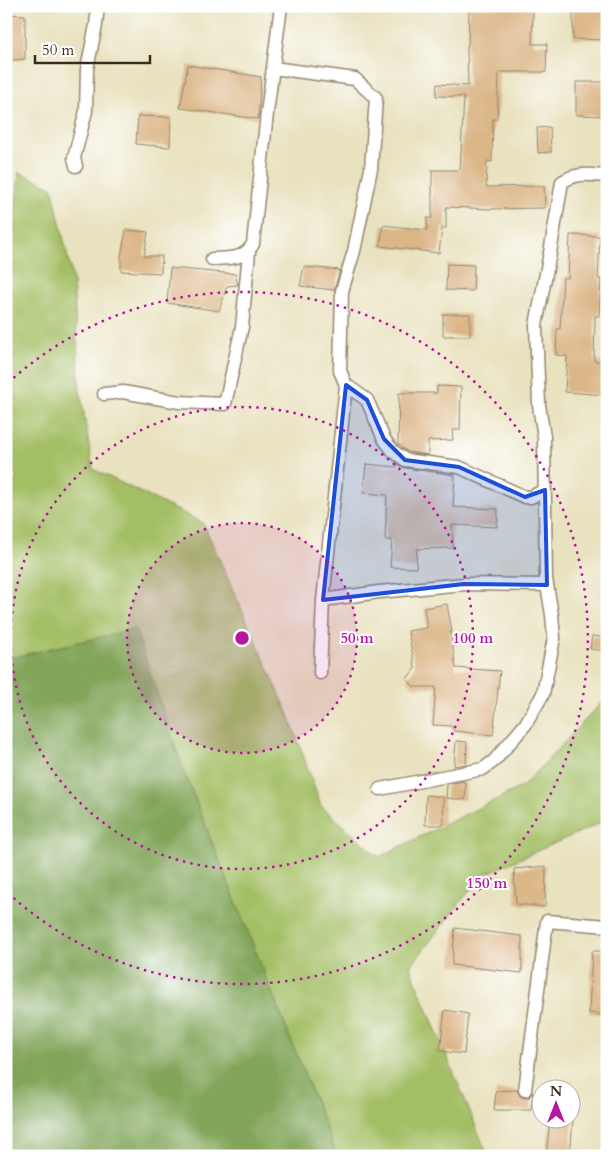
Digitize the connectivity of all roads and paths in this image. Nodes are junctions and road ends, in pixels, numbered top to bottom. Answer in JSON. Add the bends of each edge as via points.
{"nodes":[{"id":1,"x":98,"y":6,"type":"edge"},
{"id":2,"x":281,"y":6,"type":"edge"},
{"id":3,"x":273,"y":68,"type":"junction"},
{"id":4,"x":76,"y":166,"type":"dead end"},
{"id":5,"x":607,"y":176,"type":"edge"},
{"id":6,"x":249,"y":252,"type":"junction"},
{"id":7,"x":212,"y":259,"type":"dead end"},
{"id":8,"x":346,"y":385,"type":"junction"},
{"id":9,"x":104,"y":394,"type":"dead end"},
{"id":10,"x":545,"y":490,"type":"junction"},
{"id":11,"x":547,"y":585,"type":"junction"},
{"id":12,"x":323,"y":600,"type":"junction"},
{"id":13,"x":320,"y":673,"type":"dead end"},
{"id":14,"x":380,"y":789,"type":"dead end"},
{"id":15,"x":607,"y":926,"type":"edge"},
{"id":16,"x":524,"y":1090,"type":"dead end"}],
"edges":[{"from":1,"to":4,"type":"street","via":[[86,69],[86,111],[74,158]]},
{"from":2,"to":3,"type":"street"},
{"from":3,"to":6,"type":"street","via":[[256,229]]},
{"from":3,"to":8,"type":"street","via":[[355,79],[376,98],[371,169],[354,252],[342,291],[340,371]]},
{"from":5,"to":10,"type":"street","via":[[578,175],[562,182],[536,325]]},
{"from":6,"to":7,"type":"street","via":[[239,257]]},
{"from":6,"to":9,"type":"street","via":[[242,327],[225,404],[179,402],[123,392]]},
{"from":8,"to":10,"type":"street","via":[[368,400],[384,439],[405,460],[459,467],[525,497]]},
{"from":8,"to":12,"type":"street"},
{"from":10,"to":11,"type":"street"},
{"from":11,"to":12,"type":"street","via":[[464,584]]},
{"from":11,"to":14,"type":"street","via":[[554,638],[543,694],[525,726],[483,769]]},
{"from":12,"to":13,"type":"street"},
{"from":15,"to":16,"type":"street","via":[[547,921]]}]}
